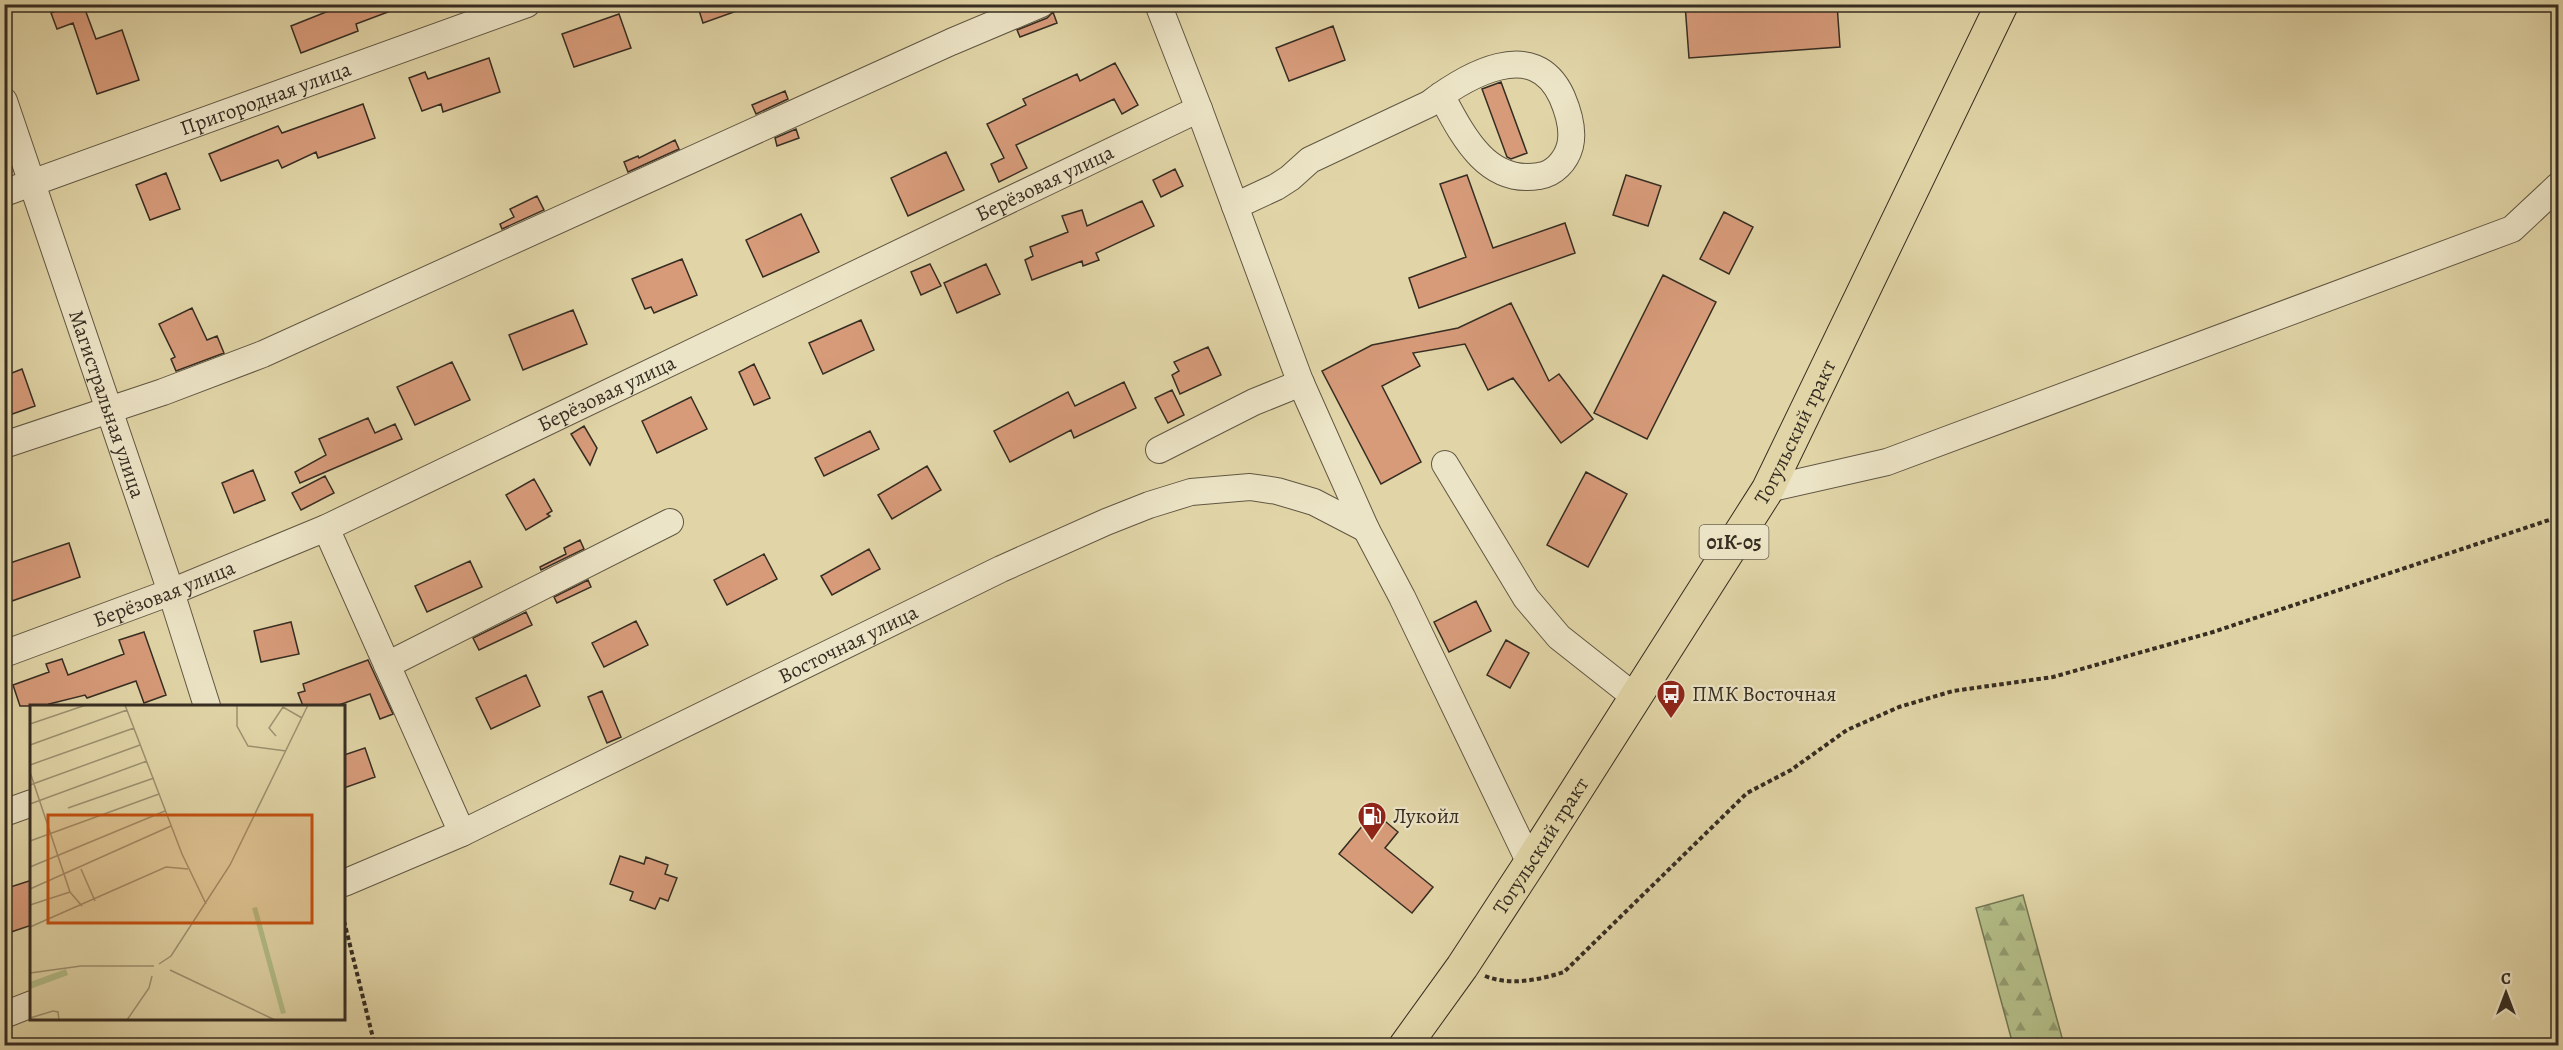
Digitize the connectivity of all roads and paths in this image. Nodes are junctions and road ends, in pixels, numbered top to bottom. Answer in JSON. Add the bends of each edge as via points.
{"nodes":[{"id":1,"x":527,"y":4,"type":"edge"},
{"id":2,"x":1041,"y":4,"type":"edge"},
{"id":3,"x":1158,"y":4,"type":"edge"},
{"id":4,"x":2002,"y":4,"type":"edge"},
{"id":5,"x":1441,"y":95,"type":"junction"},
{"id":6,"x":4,"y":101,"type":"edge"},
{"id":7,"x":1199,"y":109,"type":"junction"},
{"id":8,"x":34,"y":183,"type":"junction"},
{"id":9,"x":2559,"y":186,"type":"edge"},
{"id":10,"x":4,"y":193,"type":"edge"},
{"id":11,"x":1235,"y":206,"type":"junction"},
{"id":12,"x":1301,"y":383,"type":"junction"},
{"id":13,"x":108,"y":410,"type":"junction"},
{"id":14,"x":4,"y":445,"type":"edge"},
{"id":15,"x":1159,"y":450,"type":"dead end"},
{"id":16,"x":1445,"y":464,"type":"dead end"},
{"id":17,"x":1768,"y":489,"type":"junction"},
{"id":18,"x":2559,"y":517,"type":"edge"},
{"id":19,"x":670,"y":522,"type":"dead end"},
{"id":20,"x":326,"y":528,"type":"junction"},
{"id":21,"x":1366,"y":529,"type":"junction"},
{"id":22,"x":171,"y":592,"type":"junction"},
{"id":23,"x":4,"y":654,"type":"edge"},
{"id":24,"x":387,"y":665,"type":"junction"},
{"id":25,"x":1635,"y":697,"type":"junction"},
{"id":26,"x":207,"y":705,"type":"edge"},
{"id":27,"x":30,"y":804,"type":"edge"},
{"id":28,"x":4,"y":813,"type":"edge"},
{"id":29,"x":462,"y":833,"type":"junction"},
{"id":30,"x":1530,"y":863,"type":"junction"},
{"id":31,"x":345,"y":883,"type":"edge"},
{"id":32,"x":345,"y":925,"type":"edge"},
{"id":33,"x":1462,"y":967,"type":"junction"},
{"id":34,"x":30,"y":1005,"type":"edge"},
{"id":35,"x":4,"y":1015,"type":"edge"},
{"id":36,"x":375,"y":1046,"type":"edge"},
{"id":37,"x":1405,"y":1046,"type":"edge"}],
"edges":[{"from":1,"to":8,"type":"street","name":"Пригородная улица"},
{"from":2,"to":13,"type":"street","via":[[263,354]]},
{"from":3,"to":7,"type":"street"},
{"from":4,"to":17,"type":"main road","name":"Тогульский тракт","number":"01К-05"},
{"from":5,"to":5,"type":"street","via":[[1492,67],[1530,68],[1546,74],[1557,87],[1570,124],[1570,145],[1563,162],[1543,176],[1510,176],[1496,170],[1464,138]]},
{"from":5,"to":11,"type":"street","via":[[1430,104],[1310,160],[1276,187]]},
{"from":6,"to":8,"type":"street","name":"Магистральная улица"},
{"from":7,"to":11,"type":"street"},
{"from":7,"to":20,"type":"street","name":"Берёзовая улица"},
{"from":8,"to":10,"type":"street","name":"Пригородная улица"},
{"from":8,"to":13,"type":"street","name":"Магистральная улица"},
{"from":9,"to":17,"type":"street","via":[[2512,229],[1887,462]]},
{"from":11,"to":12,"type":"street"},
{"from":12,"to":15,"type":"street","via":[[1246,405]]},
{"from":12,"to":21,"type":"street"},
{"from":13,"to":14,"type":"street"},
{"from":13,"to":22,"type":"street","name":"Магистральная улица"},
{"from":16,"to":25,"type":"street","via":[[1526,598],[1558,637]]},
{"from":17,"to":25,"type":"main road","name":"Тогульский тракт","number":"01К-05"},
{"from":18,"to":33,"type":"path","via":[[2202,635],[2053,677],[1953,691],[1899,707],[1847,730],[1791,770],[1747,793],[1564,972],[1536,981],[1495,980]]},
{"from":19,"to":24,"type":"street"},
{"from":20,"to":22,"type":"street","name":"Берёзовая улица"},
{"from":20,"to":24,"type":"street"},
{"from":21,"to":29,"type":"street","name":"Восточная улица","via":[[1314,502],[1250,487],[1191,492],[1149,505],[1000,569]]},
{"from":21,"to":30,"type":"street"},
{"from":22,"to":23,"type":"street","name":"Берёзовая улица"},
{"from":22,"to":26,"type":"street","name":"Магистральная улица"},
{"from":24,"to":29,"type":"street"},
{"from":25,"to":30,"type":"main road","name":"Тогульский тракт","number":"01К-05"},
{"from":27,"to":28,"type":"street"},
{"from":29,"to":31,"type":"street","name":"Восточная улица"},
{"from":30,"to":33,"type":"main road","name":"Тогульский тракт","number":"01К-05"},
{"from":32,"to":36,"type":"path"},
{"from":33,"to":37,"type":"main road","name":"Тогульский тракт","number":"01К-05"},
{"from":34,"to":35,"type":"street"}]}
